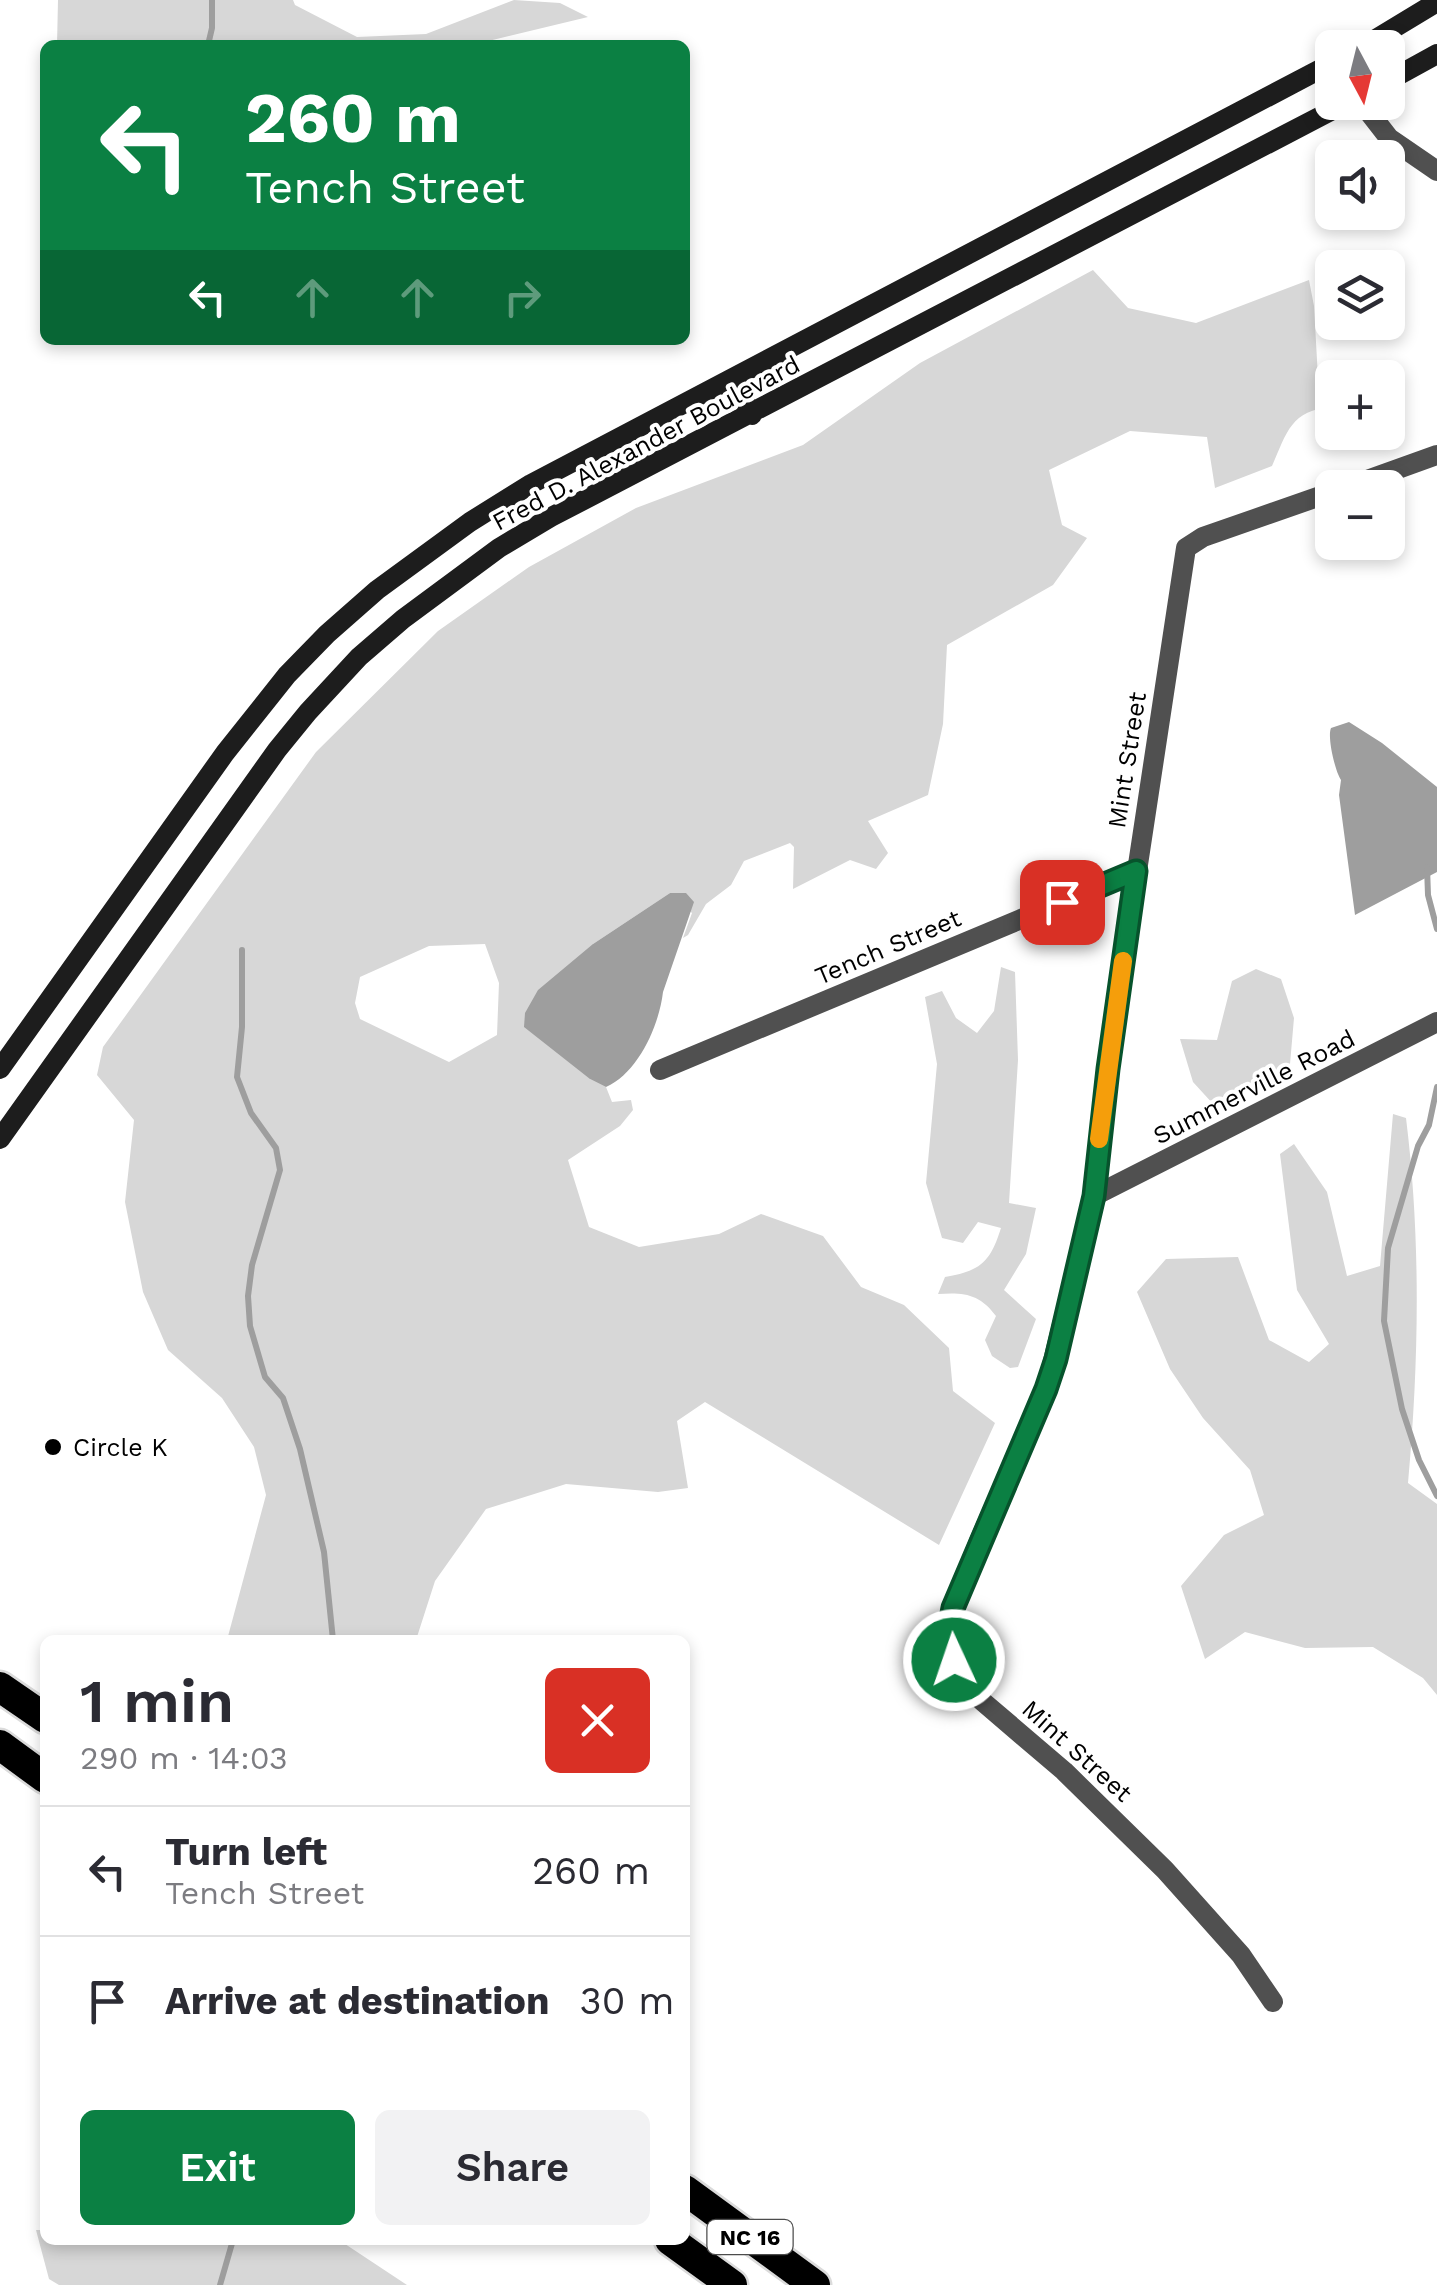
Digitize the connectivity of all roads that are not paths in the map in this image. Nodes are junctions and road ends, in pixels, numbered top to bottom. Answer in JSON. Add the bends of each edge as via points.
{"nodes":[{"id":1,"x":1437,"y":2,"type":"edge"},
{"id":2,"x":1391,"y":30,"type":"edge"},
{"id":3,"x":1437,"y":54,"type":"edge"},
{"id":4,"x":1315,"y":72,"type":"edge"},
{"id":5,"x":1405,"y":72,"type":"edge"},
{"id":6,"x":1315,"y":119,"type":"edge"},
{"id":7,"x":1375,"y":120,"type":"edge"},
{"id":8,"x":1437,"y":171,"type":"edge"},
{"id":9,"x":733,"y":380,"type":"junction"},
{"id":10,"x":752,"y":415,"type":"junction"},
{"id":11,"x":1437,"y":455,"type":"edge"},
{"id":12,"x":1395,"y":470,"type":"edge"},
{"id":13,"x":1315,"y":498,"type":"edge"},
{"id":14,"x":1136,"y":871,"type":"junction"},
{"id":15,"x":1437,"y":1022,"type":"edge"},
{"id":16,"x":0,"y":1069,"type":"edge"},
{"id":17,"x":660,"y":1070,"type":"dead end"},
{"id":18,"x":0,"y":1140,"type":"edge"},
{"id":19,"x":1094,"y":1196,"type":"junction"},
{"id":20,"x":0,"y":1686,"type":"edge"},
{"id":21,"x":40,"y":1714,"type":"edge"},
{"id":22,"x":0,"y":1726,"type":"edge"},
{"id":23,"x":0,"y":1745,"type":"edge"},
{"id":24,"x":40,"y":1753,"type":"edge"},
{"id":25,"x":40,"y":1774,"type":"edge"},
{"id":26,"x":1274,"y":2002,"type":"dead end"},
{"id":27,"x":690,"y":2194,"type":"edge"},
{"id":28,"x":677,"y":2245,"type":"edge"},
{"id":29,"x":732,"y":2285,"type":"edge"},
{"id":30,"x":815,"y":2285,"type":"edge"}],
"edges":[{"from":1,"to":2,"type":"main road"},
{"from":3,"to":5,"type":"main road"},
{"from":4,"to":9,"type":"main road","name":"Fred D. Alexander Boulevard"},
{"from":6,"to":10,"type":"main road","name":"Fred D. Alexander Boulevard"},
{"from":7,"to":8,"type":"street","via":[[1389,138]]},
{"from":9,"to":10,"type":"main road"},
{"from":9,"to":16,"type":"main road","name":"Fred D. Alexander Boulevard","via":[[530,484],[391,579],[327,634],[248,722]]},
{"from":10,"to":18,"type":"main road","name":"Fred D. Alexander Boulevard","via":[[499,548],[359,658],[276,750]]},
{"from":11,"to":12,"type":"street"},
{"from":13,"to":14,"type":"street","name":"Mint Street","via":[[1203,536],[1186,548]]},
{"from":14,"to":17,"type":"street","name":"Tench Street"},
{"from":14,"to":19,"type":"street","name":"Mint Street"},
{"from":15,"to":19,"type":"street","name":"Summerville Road"},
{"from":19,"to":26,"type":"street","name":"Mint Street","via":[[1046,1389],[953,1608],[950,1646],[982,1700],[1165,1870]]},
{"from":20,"to":21,"type":"highway"},
{"from":22,"to":24,"type":"highway"},
{"from":23,"to":25,"type":"highway"},
{"from":27,"to":30,"type":"highway","number":"NC 16"},
{"from":28,"to":29,"type":"highway","number":"NC 16"}]}
